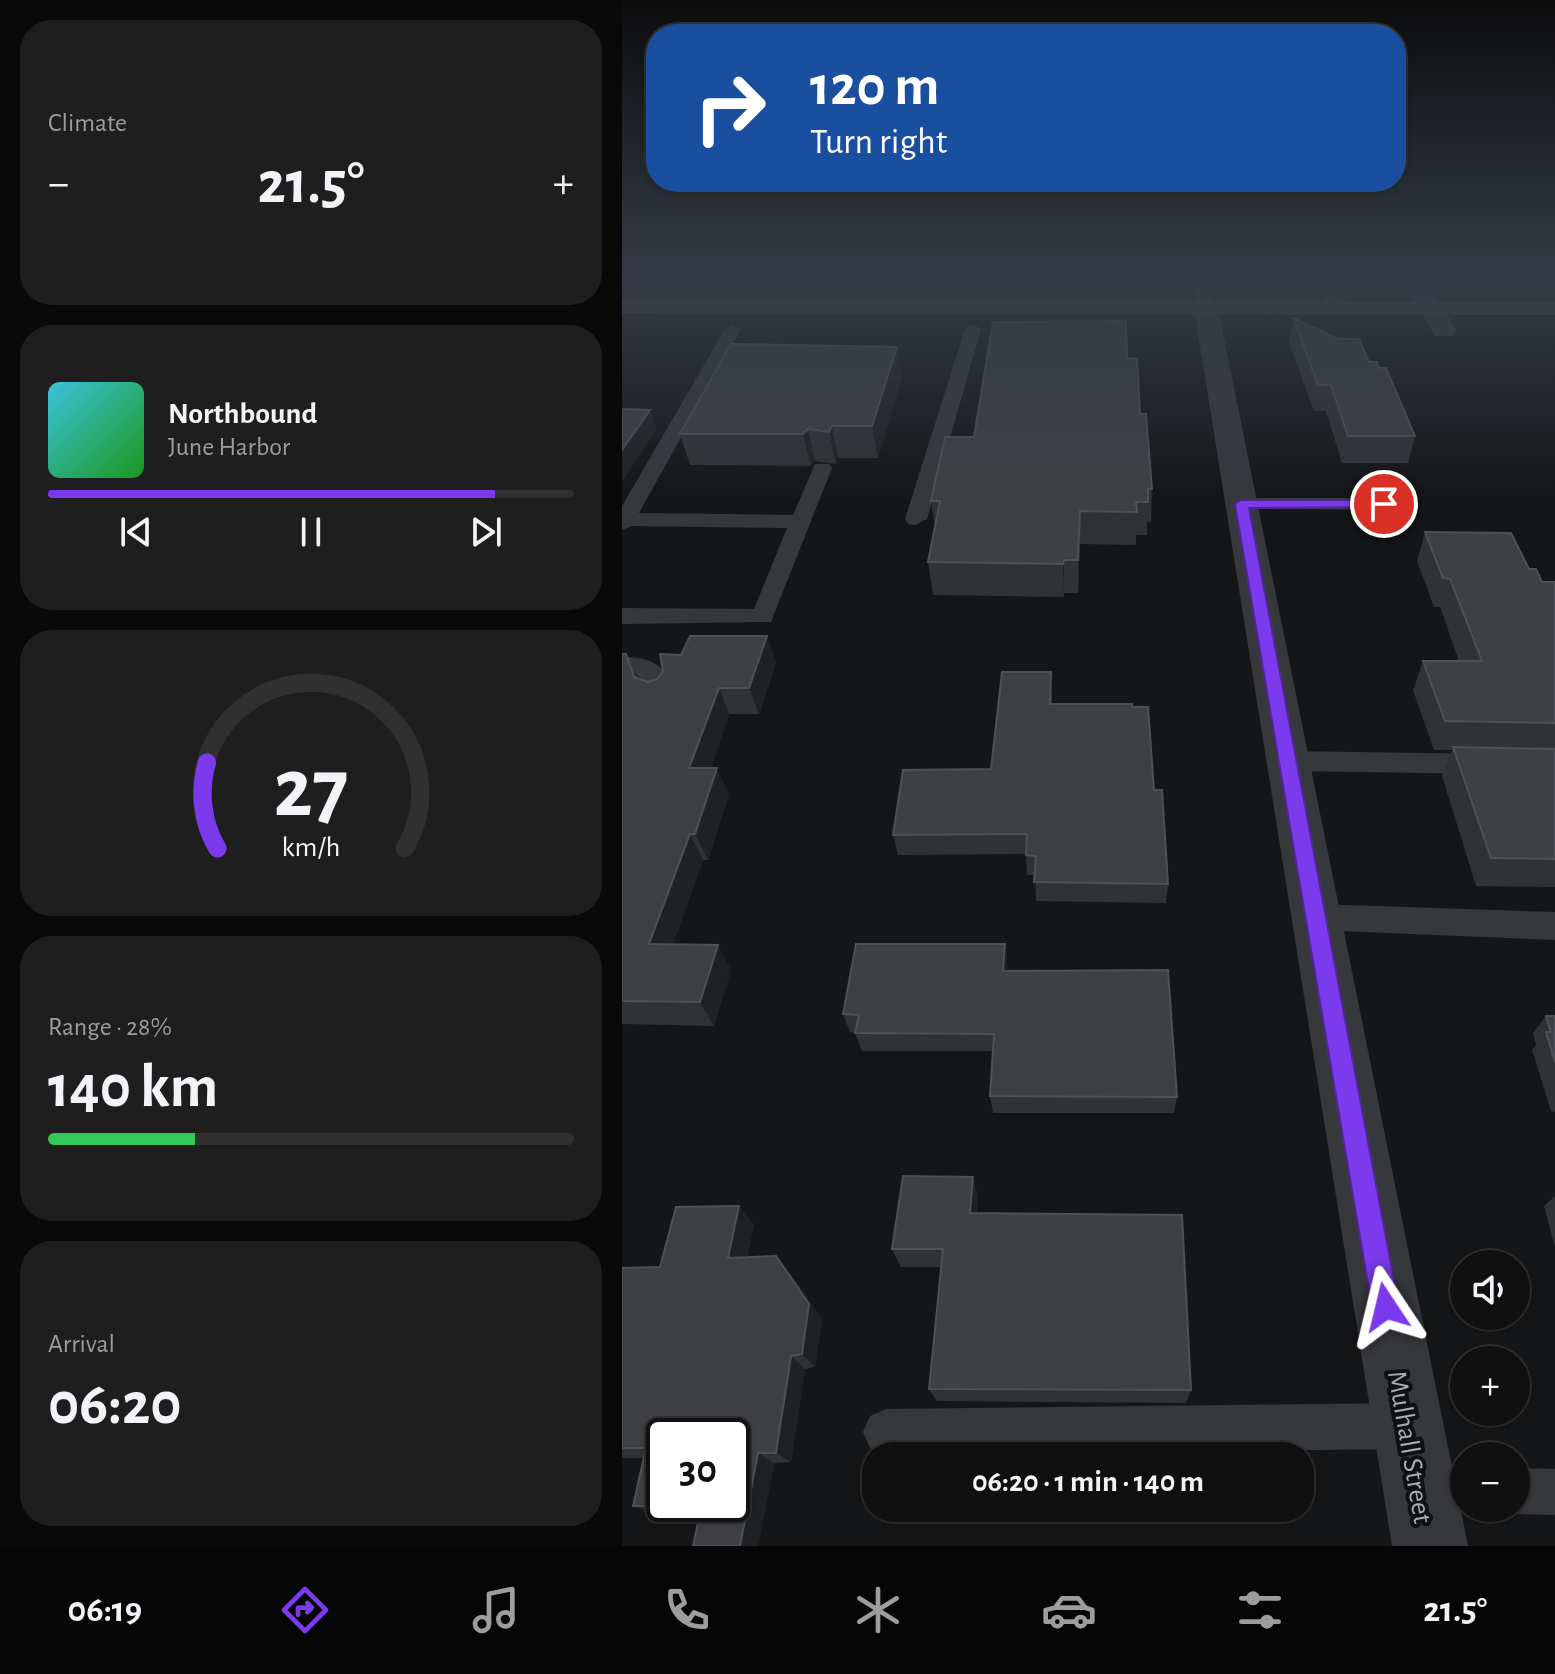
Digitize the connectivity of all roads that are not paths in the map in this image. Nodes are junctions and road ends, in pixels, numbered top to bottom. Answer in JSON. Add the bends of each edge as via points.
{"nodes":[{"id":1,"x":720,"y":352,"type":"edge"},
{"id":2,"x":966,"y":352,"type":"edge"},
{"id":3,"x":1213,"y":352,"type":"edge"},
{"id":4,"x":822,"y":468,"type":"edge"},
{"id":5,"x":1241,"y":504,"type":"junction"},
{"id":6,"x":1384,"y":504,"type":"dead end"},
{"id":7,"x":916,"y":519,"type":"dead end"},
{"id":8,"x":624,"y":521,"type":"edge"},
{"id":9,"x":800,"y":522,"type":"junction"},
{"id":10,"x":622,"y":616,"type":"edge"},
{"id":11,"x":622,"y":665,"type":"edge"},
{"id":12,"x":659,"y":697,"type":"edge"},
{"id":13,"x":1288,"y":761,"type":"junction"},
{"id":14,"x":1555,"y":765,"type":"edge"},
{"id":15,"x":1316,"y":917,"type":"junction"},
{"id":16,"x":1555,"y":926,"type":"edge"},
{"id":17,"x":1407,"y":1426,"type":"junction"},
{"id":18,"x":886,"y":1432,"type":"dead end"},
{"id":19,"x":1442,"y":1489,"type":"edge"},
{"id":20,"x":1530,"y":1491,"type":"edge"},
{"id":21,"x":1555,"y":1492,"type":"edge"},
{"id":22,"x":1430,"y":1546,"type":"edge"}],
"edges":[{"from":1,"to":8,"type":"lane"},
{"from":2,"to":7,"type":"lane"},
{"from":3,"to":5,"type":"street","name":"Mulhall Street"},
{"from":4,"to":9,"type":"lane"},
{"from":5,"to":6,"type":"lane"},
{"from":5,"to":13,"type":"street","name":"Mulhall Street"},
{"from":8,"to":9,"type":"lane"},
{"from":9,"to":10,"type":"lane","via":[[763,617]]},
{"from":11,"to":12,"type":"lane","via":[[641,665],[657,680]]},
{"from":13,"to":14,"type":"lane"},
{"from":13,"to":15,"type":"street","name":"Mulhall Street"},
{"from":15,"to":16,"type":"lane"},
{"from":15,"to":17,"type":"street","name":"Mulhall Street"},
{"from":17,"to":18,"type":"lane"},
{"from":17,"to":19,"type":"street","name":"Mulhall Street"},
{"from":19,"to":22,"type":"street","name":"Mulhall Street"},
{"from":20,"to":21,"type":"lane"}]}
